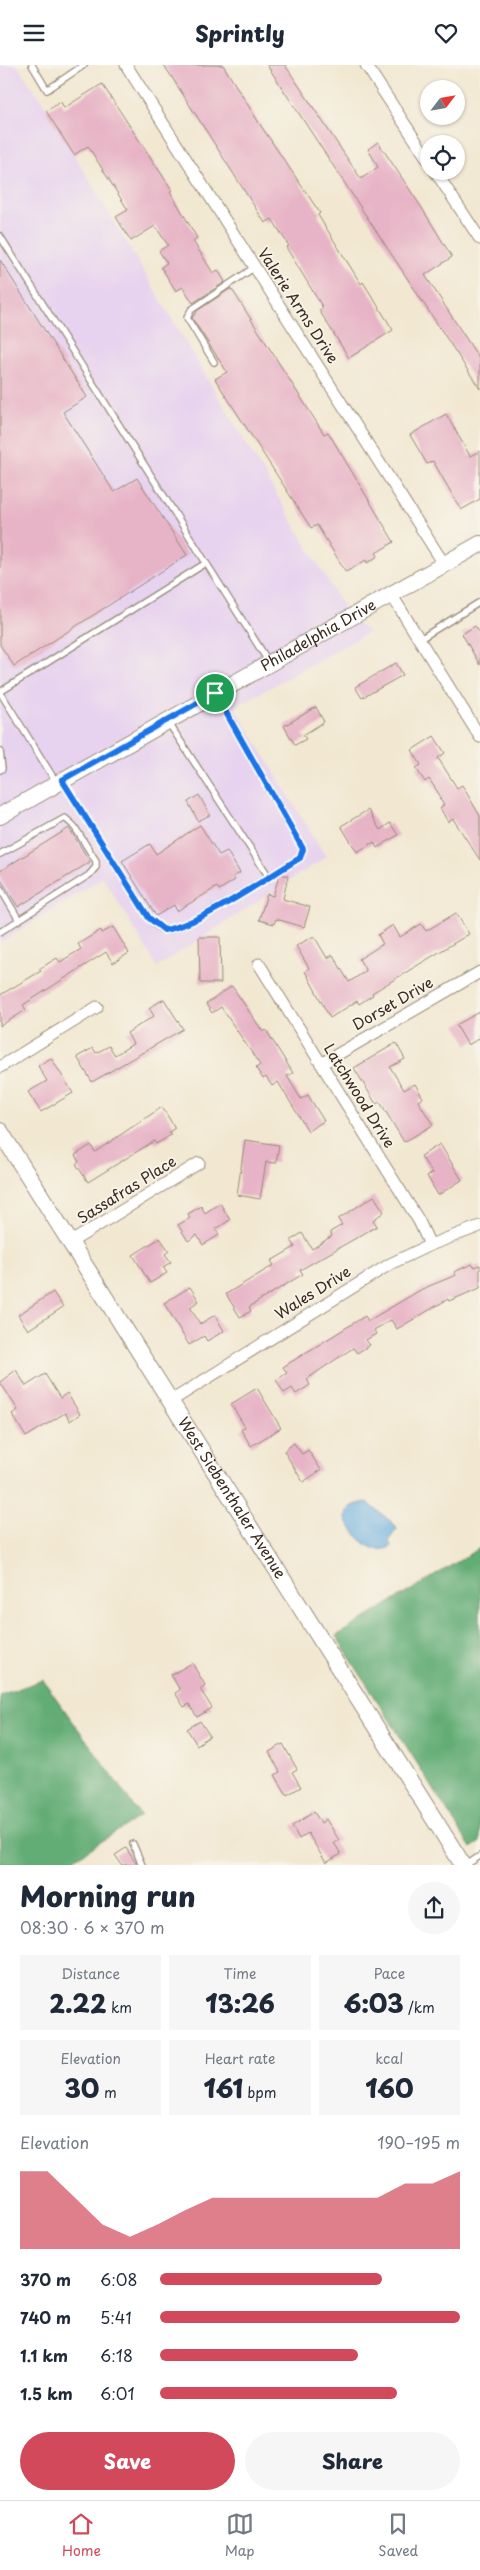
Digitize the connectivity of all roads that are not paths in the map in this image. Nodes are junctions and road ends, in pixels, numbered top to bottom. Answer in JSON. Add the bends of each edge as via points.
{"nodes":[{"id":1,"x":32,"y":65,"type":"edge"},
{"id":2,"x":84,"y":65,"type":"edge"},
{"id":3,"x":126,"y":65,"type":"edge"},
{"id":4,"x":366,"y":65,"type":"edge"},
{"id":5,"x":420,"y":147,"type":"edge"},
{"id":6,"x":442,"y":180,"type":"edge"},
{"id":7,"x":0,"y":236,"type":"edge"},
{"id":8,"x":480,"y":239,"type":"edge"},
{"id":9,"x":255,"y":267,"type":"junction"},
{"id":10,"x":214,"y":362,"type":"dead end"},
{"id":11,"x":480,"y":544,"type":"edge"},
{"id":12,"x":206,"y":563,"type":"junction"},
{"id":13,"x":444,"y":564,"type":"junction"},
{"id":14,"x":391,"y":595,"type":"junction"},
{"id":15,"x":480,"y":602,"type":"edge"},
{"id":16,"x":420,"y":639,"type":"junction"},
{"id":17,"x":269,"y":663,"type":"junction"},
{"id":18,"x":0,"y":692,"type":"edge"},
{"id":19,"x":215,"y":693,"type":"junction"},
{"id":20,"x":167,"y":720,"type":"junction"},
{"id":21,"x":478,"y":729,"type":"edge"},
{"id":22,"x":0,"y":751,"type":"edge"},
{"id":23,"x":0,"y":770,"type":"edge"},
{"id":24,"x":59,"y":782,"type":"junction"},
{"id":25,"x":0,"y":816,"type":"edge"},
{"id":26,"x":0,"y":854,"type":"edge"},
{"id":27,"x":268,"y":877,"type":"junction"},
{"id":28,"x":0,"y":888,"type":"edge"},
{"id":29,"x":19,"y":920,"type":"junction"},
{"id":30,"x":0,"y":932,"type":"edge"},
{"id":31,"x":259,"y":964,"type":"dead end"},
{"id":32,"x":480,"y":972,"type":"edge"},
{"id":33,"x":98,"y":1007,"type":"dead end"},
{"id":34,"x":321,"y":1063,"type":"junction"},
{"id":35,"x":0,"y":1067,"type":"edge"},
{"id":36,"x":0,"y":1131,"type":"edge"},
{"id":37,"x":200,"y":1163,"type":"dead end"},
{"id":38,"x":480,"y":1226,"type":"edge"},
{"id":39,"x":71,"y":1242,"type":"junction"},
{"id":40,"x":430,"y":1245,"type":"junction"},
{"id":41,"x":170,"y":1401,"type":"junction"},
{"id":42,"x":133,"y":1844,"type":"dead end"},
{"id":43,"x":480,"y":1857,"type":"edge"},
{"id":44,"x":142,"y":1865,"type":"edge"},
{"id":45,"x":464,"y":1865,"type":"edge"}],
"edges":[{"from":1,"to":2,"type":"lane","via":[[47,90]]},
{"from":3,"to":9,"type":"street","name":"Valerie Arms Drive"},
{"from":4,"to":5,"type":"street"},
{"from":6,"to":8,"type":"street"},
{"from":7,"to":12,"type":"lane"},
{"from":9,"to":10,"type":"lane","via":[[191,310],[187,318]]},
{"from":9,"to":13,"type":"street","name":"Valerie Arms Drive"},
{"from":11,"to":13,"type":"main road","name":"Philadelphia Drive"},
{"from":12,"to":17,"type":"lane"},
{"from":12,"to":18,"type":"lane"},
{"from":13,"to":14,"type":"main road","name":"Philadelphia Drive"},
{"from":14,"to":16,"type":"street"},
{"from":14,"to":17,"type":"main road","name":"Philadelphia Drive"},
{"from":15,"to":16,"type":"lane"},
{"from":16,"to":21,"type":"street"},
{"from":17,"to":19,"type":"main road","name":"Philadelphia Drive"},
{"from":18,"to":24,"type":"lane"},
{"from":19,"to":20,"type":"main road","name":"Philadelphia Drive"},
{"from":19,"to":27,"type":"lane","via":[[303,849],[300,858]]},
{"from":20,"to":24,"type":"main road","name":"Philadelphia Drive"},
{"from":20,"to":27,"type":"lane"},
{"from":22,"to":23,"type":"lane"},
{"from":24,"to":25,"type":"main road","name":"Philadelphia Drive"},
{"from":24,"to":27,"type":"lane","via":[[149,918],[164,930],[177,928],[201,916]]},
{"from":26,"to":29,"type":"lane","via":[[65,818],[74,826],[96,861],[94,871]]},
{"from":28,"to":29,"type":"lane"},
{"from":29,"to":30,"type":"lane"},
{"from":31,"to":34,"type":"street","name":"Latchwood Drive"},
{"from":32,"to":34,"type":"street","name":"Dorset Drive"},
{"from":33,"to":35,"type":"street"},
{"from":34,"to":40,"type":"street","name":"Latchwood Drive","via":[[419,1221]]},
{"from":36,"to":39,"type":"main road","name":"West Siebenthaler Avenue"},
{"from":37,"to":39,"type":"street","name":"Sassafras Place"},
{"from":38,"to":40,"type":"street","name":"Wales Drive"},
{"from":39,"to":41,"type":"main road","name":"West Siebenthaler Avenue"},
{"from":40,"to":41,"type":"street","name":"Wales Drive","via":[[390,1263],[348,1288]]},
{"from":41,"to":45,"type":"main road","name":"West Siebenthaler Avenue"},
{"from":42,"to":44,"type":"lane"},
{"from":43,"to":45,"type":"lane"}]}
